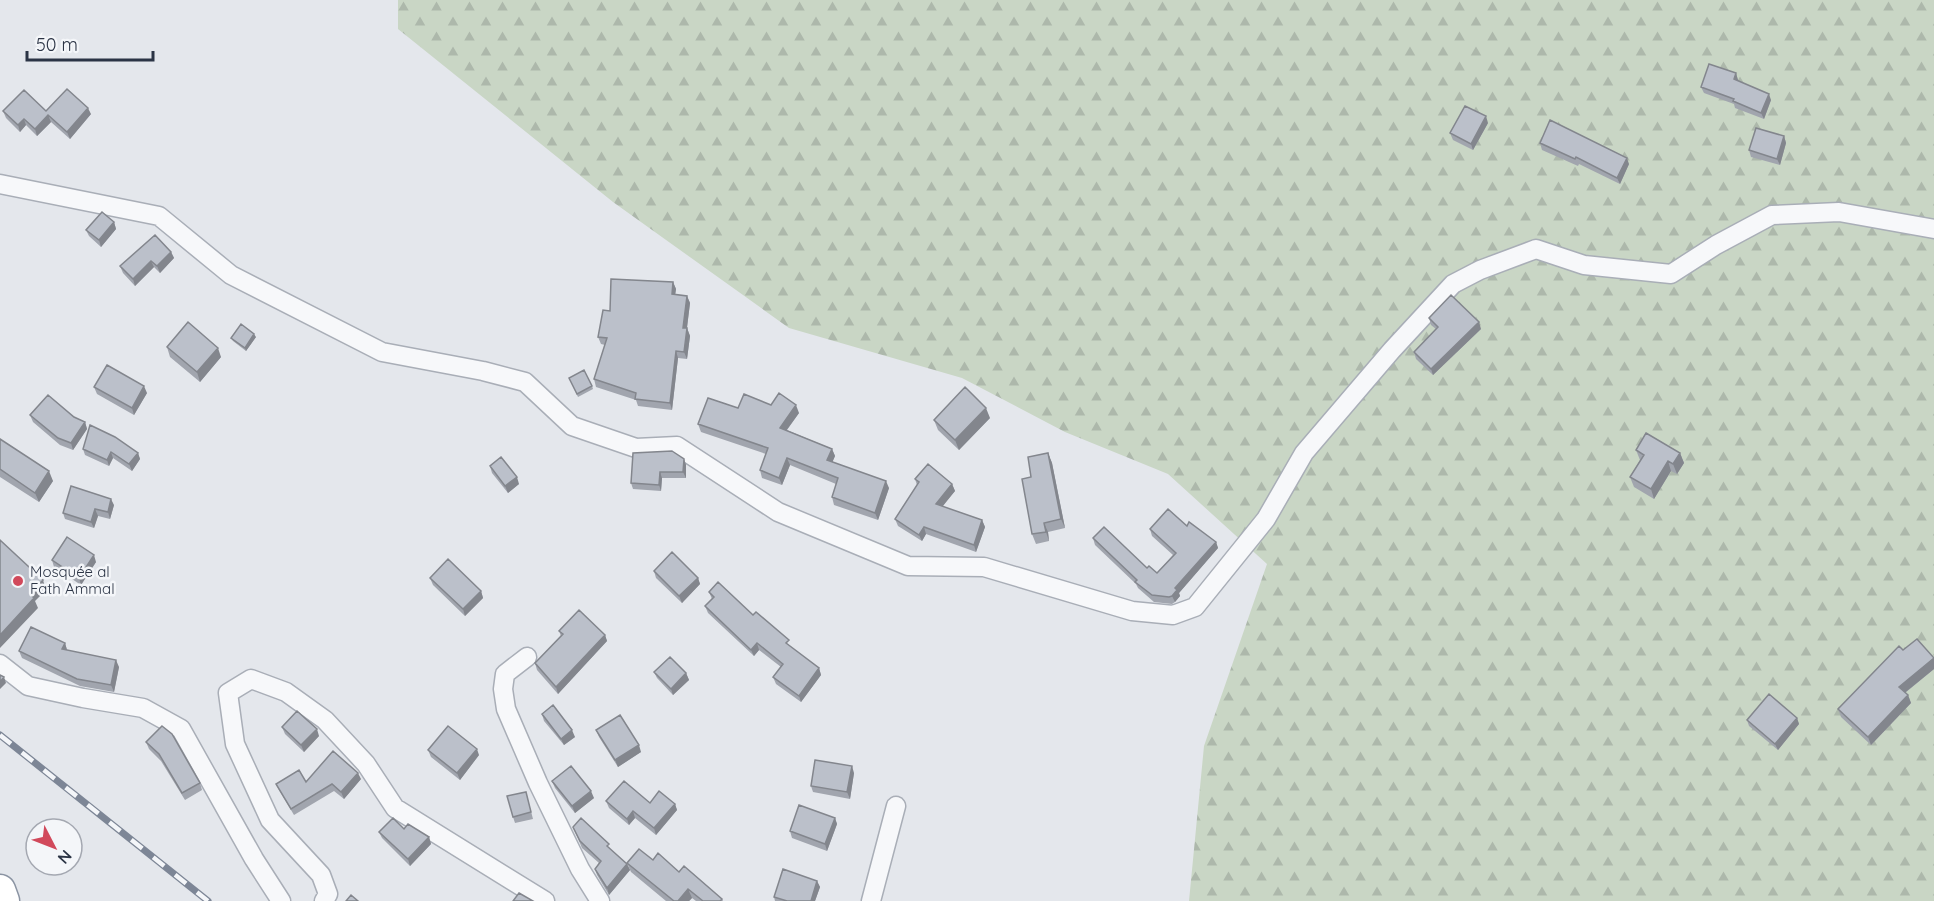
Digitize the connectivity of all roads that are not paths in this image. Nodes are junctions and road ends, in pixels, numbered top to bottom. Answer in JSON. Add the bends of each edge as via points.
{"nodes":[{"id":1,"x":0,"y":184,"type":"edge"},
{"id":2,"x":1934,"y":229,"type":"edge"},
{"id":3,"x":527,"y":657,"type":"dead end"},
{"id":4,"x":0,"y":664,"type":"edge"},
{"id":5,"x":896,"y":806,"type":"dead end"},
{"id":6,"x":0,"y":890,"type":"edge"},
{"id":7,"x":4,"y":901,"type":"edge"},
{"id":8,"x":281,"y":901,"type":"edge"},
{"id":9,"x":324,"y":901,"type":"edge"},
{"id":10,"x":545,"y":901,"type":"edge"},
{"id":11,"x":600,"y":901,"type":"edge"},
{"id":12,"x":871,"y":901,"type":"edge"}],
"edges":[{"from":1,"to":2,"type":"street","via":[[159,216],[231,275],[382,352],[525,382],[572,426],[636,448],[677,446],[778,512],[908,566],[984,567],[1132,611],[1173,615],[1195,607],[1266,519],[1304,453],[1392,351],[1453,284],[1480,270],[1536,249],[1584,265],[1671,274],[1772,215],[1839,212]]},
{"from":3,"to":11,"type":"street","via":[[505,674],[506,709],[580,869]]},
{"from":4,"to":8,"type":"street","via":[[28,686],[143,708],[180,729]]},
{"from":5,"to":12,"type":"street"},
{"from":6,"to":7,"type":"highway"},
{"from":9,"to":10,"type":"street","via":[[328,894],[321,875],[270,820],[235,744],[228,693],[251,679],[286,692],[325,720],[366,764],[395,808]]}]}
